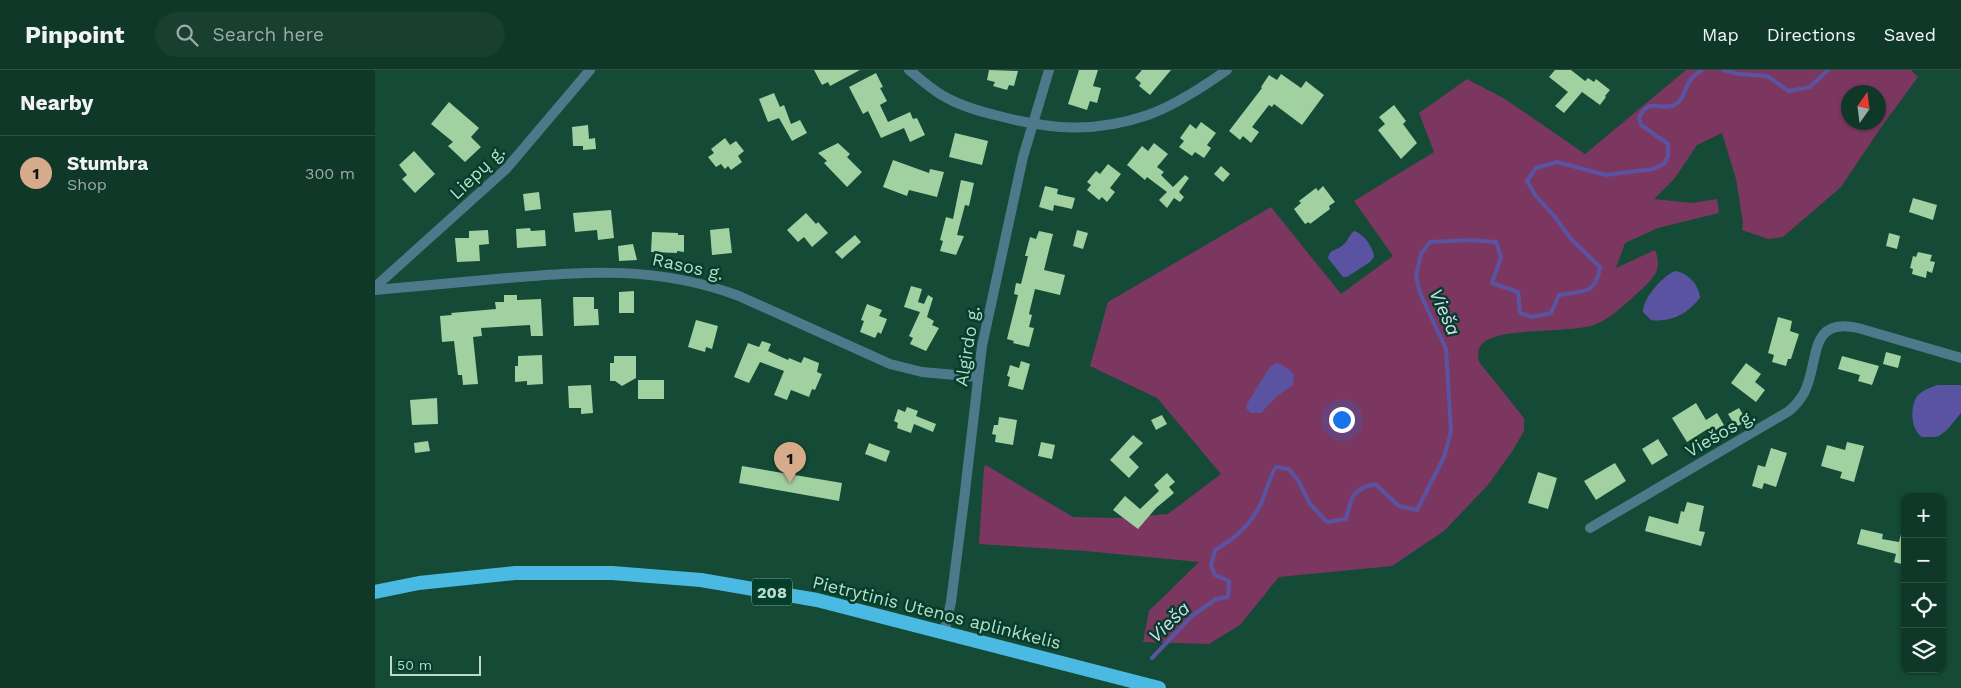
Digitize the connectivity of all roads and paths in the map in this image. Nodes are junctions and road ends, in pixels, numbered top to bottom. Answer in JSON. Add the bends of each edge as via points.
{"nodes":[{"id":1,"x":590,"y":70,"type":"edge"},
{"id":2,"x":909,"y":70,"type":"edge"},
{"id":3,"x":1049,"y":70,"type":"edge"},
{"id":4,"x":1227,"y":70,"type":"edge"},
{"id":5,"x":1032,"y":125,"type":"junction"},
{"id":6,"x":375,"y":288,"type":"edge"},
{"id":7,"x":1961,"y":358,"type":"edge"},
{"id":8,"x":978,"y":377,"type":"junction"},
{"id":9,"x":1589,"y":528,"type":"dead end"},
{"id":10,"x":375,"y":592,"type":"edge"},
{"id":11,"x":944,"y":632,"type":"junction"},
{"id":12,"x":1159,"y":688,"type":"edge"}],
"edges":[{"from":1,"to":6,"type":"street","name":"Liepų g.","via":[[506,169]]},
{"from":2,"to":5,"type":"street","via":[[947,99]]},
{"from":3,"to":5,"type":"street","name":"Algirdo g."},
{"from":4,"to":5,"type":"street","via":[[1174,103],[1149,114],[1098,127]]},
{"from":5,"to":8,"type":"street","name":"Algirdo g.","via":[[1001,249]]},
{"from":6,"to":8,"type":"street","name":"Rasos g.","via":[[581,272],[637,272],[713,286],[890,364],[922,372]]},
{"from":7,"to":9,"type":"street","name":"Viešos g.","via":[[1845,325],[1836,326],[1826,331],[1819,341],[1804,393],[1789,411]]},
{"from":8,"to":11,"type":"street","name":"Algirdo g.","via":[[951,602]]},
{"from":10,"to":11,"type":"highway","name":"Pietrytinis Utenos aplinkkelis","number":"208","via":[[419,583],[515,573],[612,573],[701,580],[817,600]]},
{"from":11,"to":12,"type":"highway","name":"Pietrytinis Utenos aplinkkelis","number":"208"}]}
